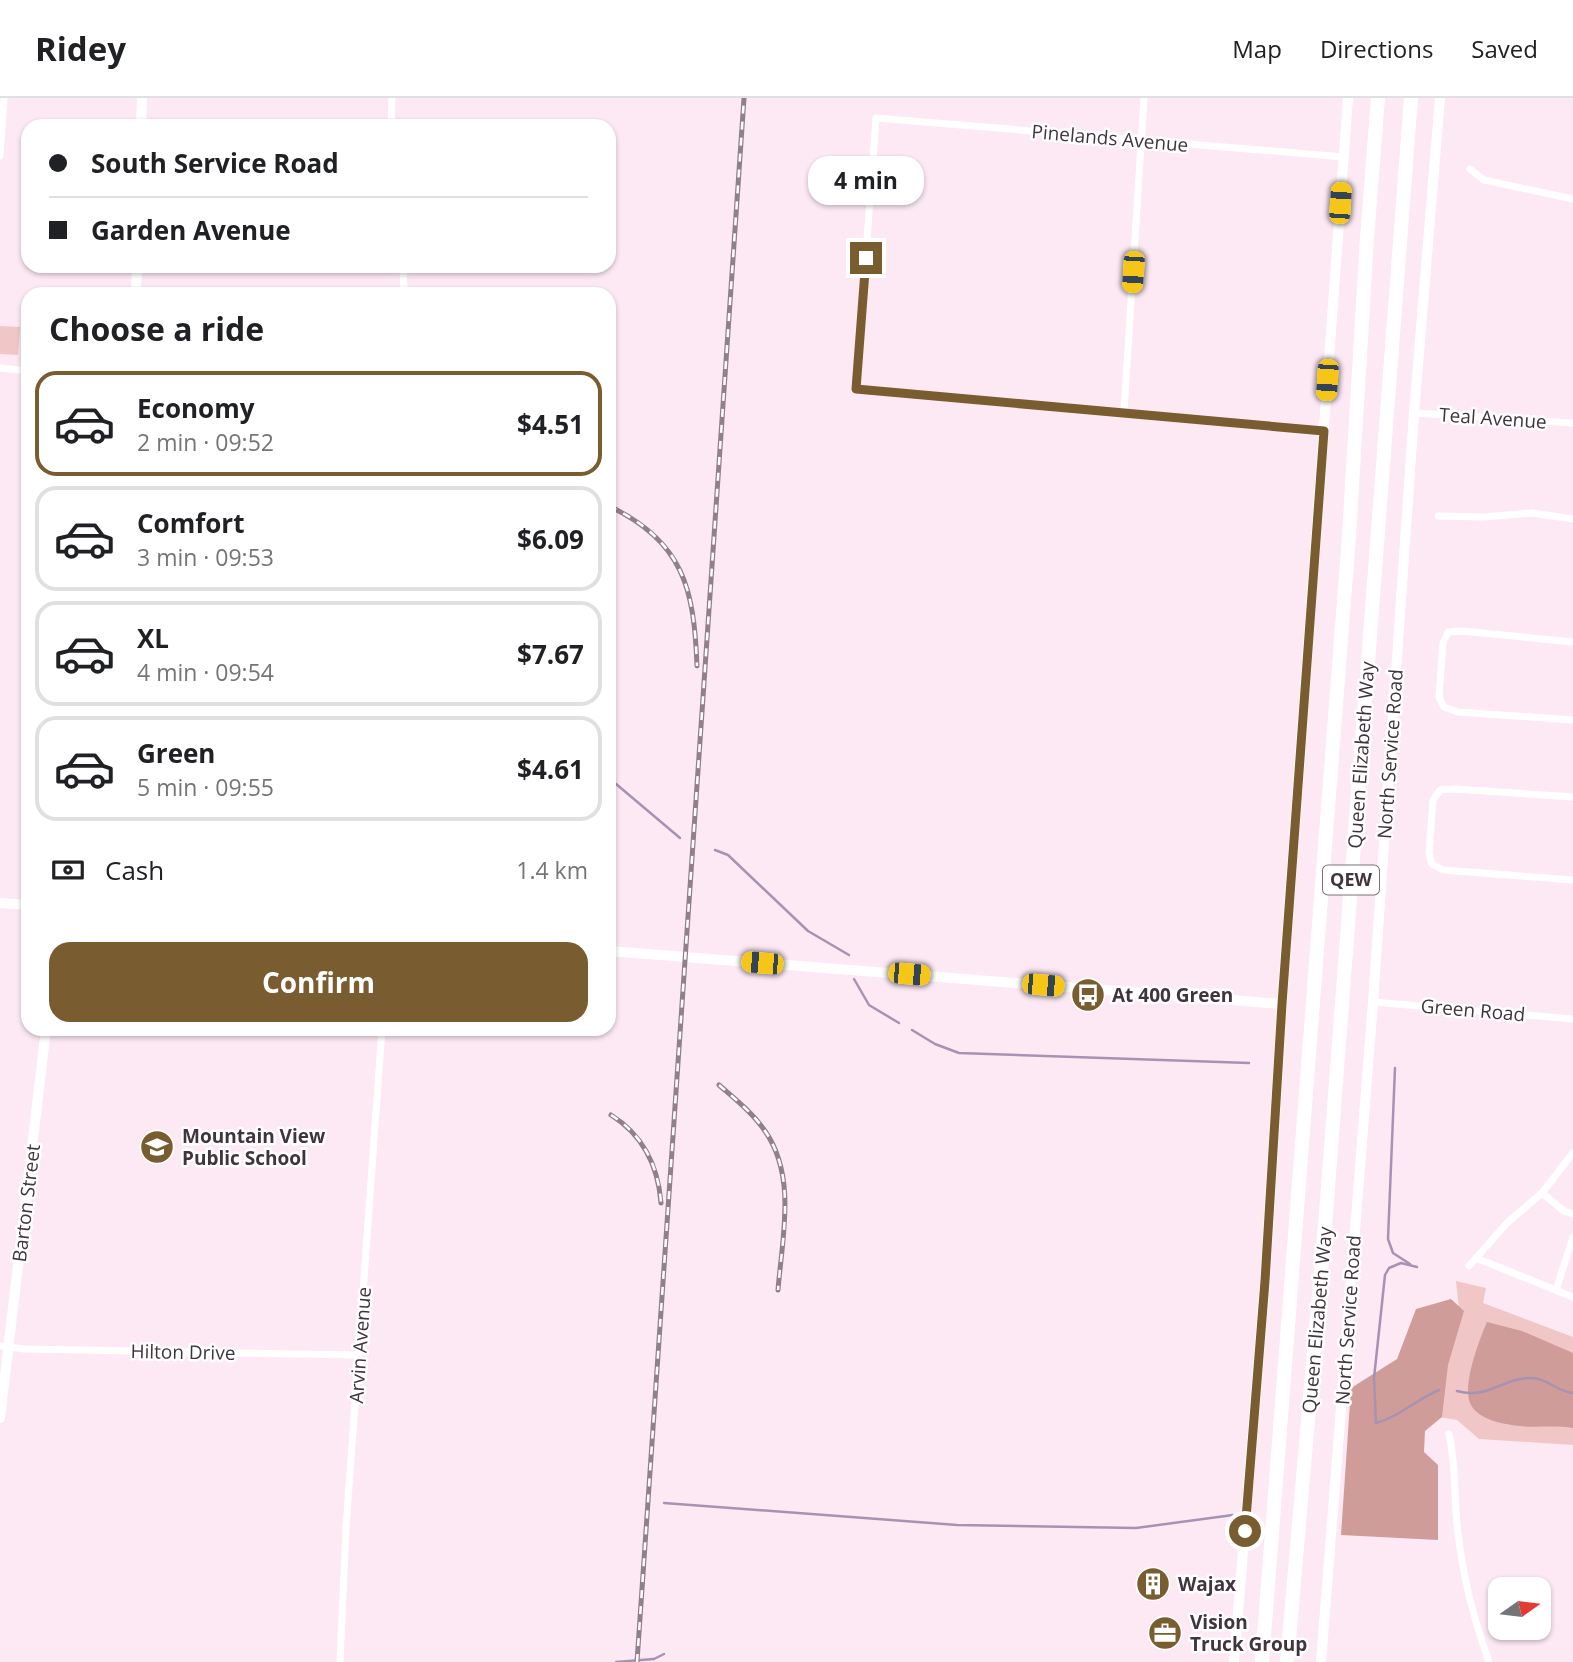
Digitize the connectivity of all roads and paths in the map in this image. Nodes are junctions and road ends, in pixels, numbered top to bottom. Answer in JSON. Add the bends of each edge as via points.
{"nodes":[{"id":1,"x":4,"y":98,"type":"edge"},
{"id":2,"x":142,"y":98,"type":"edge"},
{"id":3,"x":392,"y":98,"type":"edge"},
{"id":4,"x":1144,"y":98,"type":"edge"},
{"id":5,"x":1348,"y":98,"type":"edge"},
{"id":6,"x":1378,"y":98,"type":"edge"},
{"id":7,"x":1411,"y":98,"type":"edge"},
{"id":8,"x":1440,"y":98,"type":"edge"},
{"id":9,"x":141,"y":119,"type":"edge"},
{"id":10,"x":391,"y":119,"type":"edge"},
{"id":11,"x":1141,"y":142,"type":"junction"},
{"id":12,"x":0,"y":156,"type":"edge"},
{"id":13,"x":1344,"y":157,"type":"junction"},
{"id":14,"x":1470,"y":169,"type":"dead end"},
{"id":15,"x":1573,"y":199,"type":"edge"},
{"id":16,"x":0,"y":368,"type":"edge"},
{"id":17,"x":21,"y":370,"type":"edge"},
{"id":18,"x":1124,"y":412,"type":"junction"},
{"id":19,"x":1414,"y":413,"type":"junction"},
{"id":20,"x":1573,"y":423,"type":"edge"},
{"id":21,"x":1324,"y":431,"type":"junction"},
{"id":22,"x":1438,"y":516,"type":"dead end"},
{"id":23,"x":1573,"y":519,"type":"edge"},
{"id":24,"x":1573,"y":642,"type":"edge"},
{"id":25,"x":1573,"y":720,"type":"edge"},
{"id":26,"x":1573,"y":797,"type":"edge"},
{"id":27,"x":1573,"y":880,"type":"edge"},
{"id":28,"x":0,"y":903,"type":"edge"},
{"id":29,"x":21,"y":904,"type":"edge"},
{"id":30,"x":616,"y":952,"type":"edge"},
{"id":31,"x":1373,"y":1002,"type":"junction"},
{"id":32,"x":1282,"y":1004,"type":"junction"},
{"id":33,"x":1573,"y":1019,"type":"edge"},
{"id":34,"x":45,"y":1036,"type":"edge"},
{"id":35,"x":381,"y":1036,"type":"edge"},
{"id":36,"x":1573,"y":1153,"type":"edge"},
{"id":37,"x":1542,"y":1193,"type":"junction"},
{"id":38,"x":1573,"y":1214,"type":"edge"},
{"id":39,"x":1573,"y":1237,"type":"edge"},
{"id":40,"x":1476,"y":1258,"type":"junction"},
{"id":41,"x":1469,"y":1266,"type":"dead end"},
{"id":42,"x":1556,"y":1290,"type":"junction"},
{"id":43,"x":1573,"y":1297,"type":"edge"},
{"id":44,"x":4,"y":1347,"type":"edge"},
{"id":45,"x":358,"y":1355,"type":"junction"},
{"id":46,"x":0,"y":1418,"type":"edge"},
{"id":47,"x":1449,"y":1434,"type":"dead end"},
{"id":48,"x":340,"y":1662,"type":"edge"},
{"id":49,"x":1234,"y":1662,"type":"edge"},
{"id":50,"x":1262,"y":1662,"type":"edge"},
{"id":51,"x":1287,"y":1662,"type":"edge"},
{"id":52,"x":1321,"y":1662,"type":"edge"},
{"id":53,"x":1489,"y":1662,"type":"edge"}],
"edges":[{"from":1,"to":12,"type":"street"},
{"from":2,"to":9,"type":"street"},
{"from":3,"to":10,"type":"street"},
{"from":4,"to":11,"type":"street"},
{"from":5,"to":13,"type":"street"},
{"from":6,"to":50,"type":"highway","name":"Queen Elizabeth Way","number":"QEW","via":[[1348,550]]},
{"from":7,"to":51,"type":"highway","name":"Queen Elizabeth Way","number":"QEW"},
{"from":8,"to":19,"type":"street","name":"North Service Road"},
{"from":11,"to":13,"type":"street","name":"Pinelands Avenue"},
{"from":11,"to":18,"type":"street"},
{"from":11,"to":18,"type":"street","name":"Pinelands Avenue","via":[[876,118],[856,389]]},
{"from":13,"to":21,"type":"street"},
{"from":14,"to":15,"type":"street","via":[[1484,180]]},
{"from":16,"to":17,"type":"street"},
{"from":18,"to":21,"type":"street"},
{"from":19,"to":20,"type":"street","name":"Teal Avenue"},
{"from":19,"to":31,"type":"street","name":"North Service Road"},
{"from":21,"to":32,"type":"street"},
{"from":22,"to":23,"type":"street","via":[[1532,513]]},
{"from":24,"to":25,"type":"street","via":[[1448,632],[1439,697],[1444,707],[1458,712]]},
{"from":26,"to":27,"type":"street","via":[[1440,790],[1433,800],[1429,853],[1432,864],[1443,870]]},
{"from":28,"to":29,"type":"street"},
{"from":30,"to":32,"type":"street"},
{"from":31,"to":33,"type":"street","name":"Green Road"},
{"from":31,"to":52,"type":"street","name":"North Service Road"},
{"from":32,"to":49,"type":"street"},
{"from":34,"to":44,"type":"street","name":"Barton Street"},
{"from":35,"to":45,"type":"street","name":"Arvin Avenue"},
{"from":36,"to":37,"type":"street"},
{"from":37,"to":38,"type":"street"},
{"from":37,"to":40,"type":"street"},
{"from":39,"to":42,"type":"street"},
{"from":40,"to":41,"type":"street"},
{"from":40,"to":42,"type":"street"},
{"from":42,"to":43,"type":"street"},
{"from":44,"to":45,"type":"street","name":"Hilton Drive"},
{"from":44,"to":46,"type":"street","name":"Barton Street"},
{"from":45,"to":48,"type":"street","name":"Arvin Avenue"},
{"from":47,"to":53,"type":"street","via":[[1465,1580]]}]}
